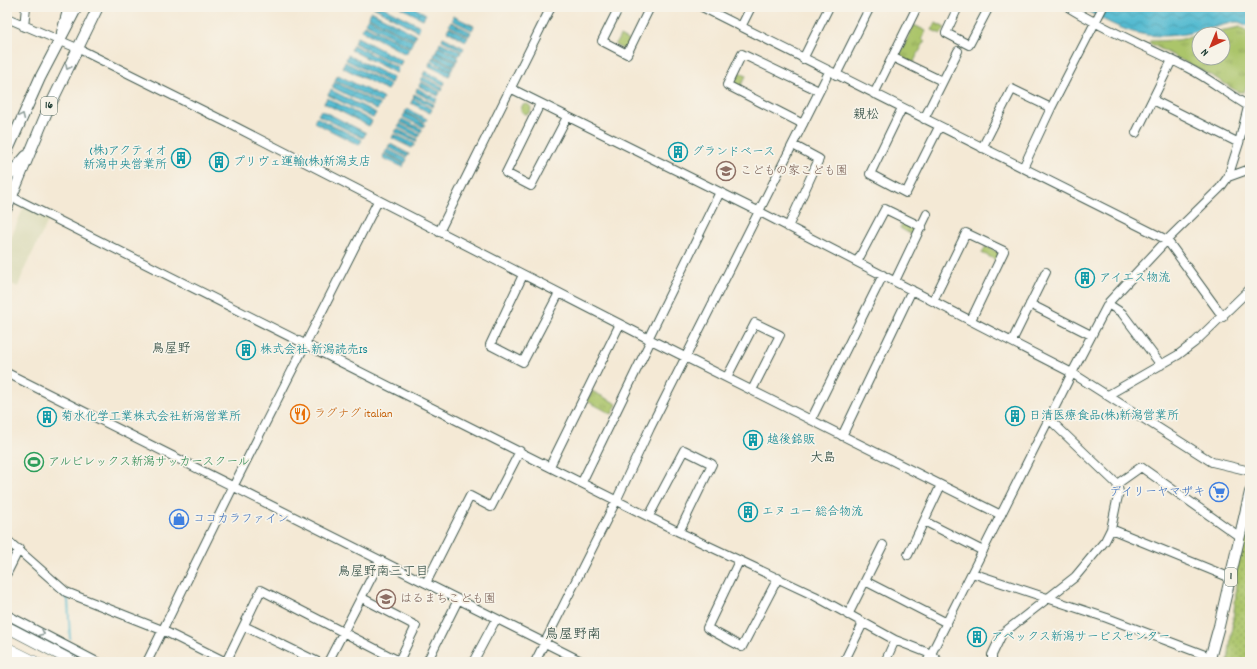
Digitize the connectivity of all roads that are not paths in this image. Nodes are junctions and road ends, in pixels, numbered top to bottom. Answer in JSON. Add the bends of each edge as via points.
{"nodes":[{"id":1,"x":26,"y":7,"type":"edge"},
{"id":2,"x":68,"y":7,"type":"edge"},
{"id":3,"x":77,"y":7,"type":"edge"},
{"id":4,"x":98,"y":7,"type":"edge"},
{"id":5,"x":552,"y":7,"type":"edge"},
{"id":6,"x":619,"y":7,"type":"edge"},
{"id":7,"x":650,"y":7,"type":"edge"},
{"id":8,"x":702,"y":7,"type":"edge"},
{"id":9,"x":751,"y":7,"type":"edge"},
{"id":10,"x":829,"y":7,"type":"edge"},
{"id":11,"x":870,"y":7,"type":"edge"},
{"id":12,"x":917,"y":7,"type":"edge"},
{"id":13,"x":958,"y":7,"type":"edge"},
{"id":14,"x":989,"y":7,"type":"edge"},
{"id":15,"x":1068,"y":7,"type":"edge"},
{"id":16,"x":1103,"y":7,"type":"edge"},
{"id":17,"x":7,"y":18,"type":"edge"},
{"id":18,"x":1096,"y":21,"type":"junction"},
{"id":19,"x":24,"y":27,"type":"junction"},
{"id":20,"x":741,"y":27,"type":"junction"},
{"id":21,"x":59,"y":40,"type":"junction"},
{"id":22,"x":77,"y":48,"type":"junction"},
{"id":23,"x":958,"y":51,"type":"dead end"},
{"id":24,"x":892,"y":58,"type":"junction"},
{"id":25,"x":803,"y":59,"type":"junction"},
{"id":26,"x":1172,"y":60,"type":"junction"},
{"id":27,"x":832,"y":74,"type":"junction"},
{"id":28,"x":942,"y":81,"type":"junction"},
{"id":29,"x":512,"y":89,"type":"junction"},
{"id":30,"x":819,"y":91,"type":"junction"},
{"id":31,"x":874,"y":94,"type":"junction"},
{"id":32,"x":1152,"y":100,"type":"junction"},
{"id":33,"x":540,"y":104,"type":"junction"},
{"id":34,"x":1249,"y":104,"type":"edge"},
{"id":35,"x":902,"y":108,"type":"junction"},
{"id":36,"x":1051,"y":108,"type":"junction"},
{"id":37,"x":568,"y":117,"type":"junction"},
{"id":38,"x":924,"y":119,"type":"junction"},
{"id":39,"x":803,"y":124,"type":"junction"},
{"id":40,"x":940,"y":127,"type":"junction"},
{"id":41,"x":1136,"y":133,"type":"dead end"},
{"id":42,"x":1239,"y":143,"type":"junction"},
{"id":43,"x":792,"y":145,"type":"junction"},
{"id":44,"x":982,"y":148,"type":"junction"},
{"id":45,"x":7,"y":152,"type":"edge"},
{"id":46,"x":29,"y":153,"type":"junction"},
{"id":47,"x":1023,"y":168,"type":"junction"},
{"id":48,"x":1250,"y":169,"type":"edge"},
{"id":49,"x":1228,"y":177,"type":"junction"},
{"id":50,"x":7,"y":178,"type":"edge"},
{"id":51,"x":720,"y":192,"type":"junction"},
{"id":52,"x":9,"y":197,"type":"edge"},
{"id":53,"x":378,"y":201,"type":"junction"},
{"id":54,"x":7,"y":208,"type":"edge"},
{"id":55,"x":760,"y":212,"type":"junction"},
{"id":56,"x":927,"y":214,"type":"dead end"},
{"id":57,"x":788,"y":227,"type":"junction"},
{"id":58,"x":922,"y":227,"type":"junction"},
{"id":59,"x":439,"y":232,"type":"junction"},
{"id":60,"x":1166,"y":240,"type":"junction"},
{"id":61,"x":857,"y":262,"type":"junction"},
{"id":62,"x":1046,"y":272,"type":"dead end"},
{"id":63,"x":523,"y":275,"type":"junction"},
{"id":64,"x":883,"y":275,"type":"junction"},
{"id":65,"x":895,"y":281,"type":"junction"},
{"id":66,"x":1250,"y":289,"type":"edge"},
{"id":67,"x":912,"y":290,"type":"junction"},
{"id":68,"x":559,"y":293,"type":"junction"},
{"id":69,"x":933,"y":301,"type":"junction"},
{"id":70,"x":1030,"y":304,"type":"junction"},
{"id":71,"x":1108,"y":304,"type":"junction"},
{"id":72,"x":1223,"y":317,"type":"junction"},
{"id":73,"x":972,"y":320,"type":"junction"},
{"id":74,"x":620,"y":324,"type":"junction"},
{"id":75,"x":1091,"y":335,"type":"junction"},
{"id":76,"x":650,"y":340,"type":"junction"},
{"id":77,"x":1012,"y":341,"type":"junction"},
{"id":78,"x":305,"y":343,"type":"junction"},
{"id":79,"x":686,"y":357,"type":"junction"},
{"id":80,"x":1161,"y":364,"type":"junction"},
{"id":81,"x":7,"y":373,"type":"edge"},
{"id":82,"x":1072,"y":373,"type":"junction"},
{"id":83,"x":727,"y":377,"type":"junction"},
{"id":84,"x":752,"y":390,"type":"junction"},
{"id":85,"x":1108,"y":396,"type":"junction"},
{"id":86,"x":1049,"y":419,"type":"junction"},
{"id":87,"x":811,"y":420,"type":"junction"},
{"id":88,"x":842,"y":436,"type":"junction"},
{"id":89,"x":520,"y":451,"type":"junction"},
{"id":90,"x":550,"y":466,"type":"junction"},
{"id":91,"x":1250,"y":471,"type":"edge"},
{"id":92,"x":582,"y":482,"type":"junction"},
{"id":93,"x":1117,"y":484,"type":"junction"},
{"id":94,"x":941,"y":485,"type":"junction"},
{"id":95,"x":233,"y":487,"type":"junction"},
{"id":96,"x":1250,"y":492,"type":"edge"},
{"id":97,"x":616,"y":499,"type":"junction"},
{"id":98,"x":1001,"y":515,"type":"junction"},
{"id":99,"x":649,"y":516,"type":"junction"},
{"id":100,"x":924,"y":520,"type":"junction"},
{"id":101,"x":1110,"y":529,"type":"junction"},
{"id":102,"x":679,"y":532,"type":"junction"},
{"id":103,"x":1240,"y":537,"type":"junction"},
{"id":104,"x":7,"y":540,"type":"edge"},
{"id":105,"x":883,"y":544,"type":"dead end"},
{"id":106,"x":19,"y":549,"type":"junction"},
{"id":107,"x":983,"y":550,"type":"junction"},
{"id":108,"x":908,"y":555,"type":"dead end"},
{"id":109,"x":380,"y":560,"type":"junction"},
{"id":110,"x":740,"y":561,"type":"junction"},
{"id":111,"x":7,"y":573,"type":"edge"},
{"id":112,"x":972,"y":573,"type":"junction"},
{"id":113,"x":778,"y":578,"type":"junction"},
{"id":114,"x":1231,"y":578,"type":"junction"},
{"id":115,"x":865,"y":581,"type":"junction"},
{"id":116,"x":426,"y":583,"type":"junction"},
{"id":117,"x":362,"y":598,"type":"junction"},
{"id":118,"x":1047,"y":598,"type":"junction"},
{"id":119,"x":458,"y":600,"type":"junction"},
{"id":120,"x":7,"y":615,"type":"edge"},
{"id":121,"x":848,"y":615,"type":"junction"},
{"id":122,"x":496,"y":619,"type":"junction"},
{"id":123,"x":947,"y":622,"type":"junction"},
{"id":124,"x":863,"y":623,"type":"junction"},
{"id":125,"x":244,"y":626,"type":"junction"},
{"id":126,"x":7,"y":627,"type":"edge"},
{"id":127,"x":162,"y":630,"type":"junction"},
{"id":128,"x":342,"y":632,"type":"junction"},
{"id":129,"x":7,"y":636,"type":"edge"},
{"id":130,"x":896,"y":640,"type":"junction"},
{"id":131,"x":544,"y":643,"type":"junction"},
{"id":132,"x":7,"y":648,"type":"edge"},
{"id":133,"x":931,"y":654,"type":"junction"},
{"id":134,"x":7,"y":659,"type":"edge"},
{"id":135,"x":1210,"y":659,"type":"edge"},
{"id":136,"x":400,"y":661,"type":"edge"},
{"id":137,"x":13,"y":662,"type":"edge"},
{"id":138,"x":35,"y":662,"type":"edge"},
{"id":139,"x":63,"y":662,"type":"edge"},
{"id":140,"x":74,"y":662,"type":"edge"},
{"id":141,"x":96,"y":662,"type":"edge"},
{"id":142,"x":147,"y":662,"type":"edge"},
{"id":143,"x":226,"y":662,"type":"edge"},
{"id":144,"x":318,"y":662,"type":"edge"},
{"id":145,"x":328,"y":662,"type":"edge"},
{"id":146,"x":427,"y":662,"type":"edge"},
{"id":147,"x":473,"y":662,"type":"edge"},
{"id":148,"x":535,"y":662,"type":"edge"},
{"id":149,"x":583,"y":662,"type":"edge"},
{"id":150,"x":844,"y":662,"type":"edge"},
{"id":151,"x":885,"y":662,"type":"edge"},
{"id":152,"x":927,"y":662,"type":"edge"},
{"id":153,"x":939,"y":662,"type":"edge"},
{"id":154,"x":992,"y":662,"type":"edge"}],
"edges":[{"from":1,"to":19,"type":"street"},
{"from":2,"to":21,"type":"street"},
{"from":3,"to":21,"type":"main road","number":"16"},
{"from":4,"to":22,"type":"main road","number":"16"},
{"from":5,"to":29,"type":"street"},
{"from":6,"to":7,"type":"street","via":[[602,41],[627,54]]},
{"from":8,"to":20,"type":"street"},
{"from":9,"to":20,"type":"street"},
{"from":10,"to":25,"type":"street"},
{"from":11,"to":27,"type":"street"},
{"from":12,"to":24,"type":"street"},
{"from":13,"to":14,"type":"street","via":[[946,33],[969,46]]},
{"from":15,"to":18,"type":"street"},
{"from":16,"to":18,"type":"street"},
{"from":17,"to":19,"type":"street"},
{"from":18,"to":26,"type":"street"},
{"from":18,"to":36,"type":"street"},
{"from":19,"to":21,"type":"street"},
{"from":20,"to":25,"type":"street"},
{"from":21,"to":22,"type":"street"},
{"from":45,"to":21,"type":"main road","number":"16","one_way":true},
{"from":22,"to":46,"type":"main road","number":"16","one_way":true},
{"from":22,"to":53,"type":"street"},
{"from":23,"to":28,"type":"street"},
{"from":24,"to":28,"type":"street"},
{"from":24,"to":31,"type":"street"},
{"from":25,"to":27,"type":"street"},
{"from":26,"to":32,"type":"street"},
{"from":26,"to":34,"type":"street"},
{"from":27,"to":30,"type":"street"},
{"from":27,"to":31,"type":"street"},
{"from":28,"to":38,"type":"street"},
{"from":29,"to":33,"type":"street"},
{"from":29,"to":59,"type":"street"},
{"from":30,"to":39,"type":"street"},
{"from":30,"to":39,"type":"street","via":[[742,54],[727,85]]},
{"from":31,"to":35,"type":"street"},
{"from":32,"to":41,"type":"street"},
{"from":32,"to":42,"type":"street"},
{"from":33,"to":37,"type":"street"},
{"from":33,"to":37,"type":"street","via":[[506,173],[532,186]]},
{"from":34,"to":42,"type":"street"},
{"from":35,"to":38,"type":"street"},
{"from":35,"to":40,"type":"street","via":[[870,174],[906,193]]},
{"from":36,"to":44,"type":"street","via":[[1012,89]]},
{"from":36,"to":47,"type":"street"},
{"from":37,"to":51,"type":"street"},
{"from":38,"to":40,"type":"street"},
{"from":39,"to":43,"type":"street"},
{"from":40,"to":44,"type":"street"},
{"from":42,"to":49,"type":"street"},
{"from":43,"to":55,"type":"street"},
{"from":43,"to":57,"type":"street","via":[[819,159]]},
{"from":44,"to":47,"type":"street"},
{"from":46,"to":50,"type":"main road"},
{"from":46,"to":52,"type":"main road","number":"16"},
{"from":47,"to":60,"type":"street"},
{"from":48,"to":49,"type":"street"},
{"from":49,"to":60,"type":"street","via":[[1220,188]]},
{"from":51,"to":55,"type":"street"},
{"from":51,"to":76,"type":"street"},
{"from":52,"to":54,"type":"main road","number":"16"},
{"from":52,"to":78,"type":"street"},
{"from":53,"to":59,"type":"street"},
{"from":53,"to":78,"type":"street"},
{"from":55,"to":57,"type":"street"},
{"from":55,"to":79,"type":"street"},
{"from":56,"to":58,"type":"street"},
{"from":57,"to":61,"type":"street"},
{"from":58,"to":61,"type":"street","via":[[885,209]]},
{"from":58,"to":65,"type":"street"},
{"from":59,"to":63,"type":"street"},
{"from":60,"to":71,"type":"street"},
{"from":60,"to":72,"type":"street"},
{"from":61,"to":64,"type":"street"},
{"from":62,"to":70,"type":"street"},
{"from":63,"to":68,"type":"street"},
{"from":63,"to":68,"type":"street","via":[[490,345],[523,362]]},
{"from":64,"to":65,"type":"street"},
{"from":64,"to":87,"type":"street"},
{"from":65,"to":67,"type":"street"},
{"from":66,"to":72,"type":"street"},
{"from":67,"to":69,"type":"street"},
{"from":67,"to":88,"type":"street"},
{"from":68,"to":74,"type":"street"},
{"from":69,"to":73,"type":"street"},
{"from":69,"to":73,"type":"street","via":[[966,233],[1004,251]]},
{"from":70,"to":75,"type":"street"},
{"from":70,"to":77,"type":"street"},
{"from":71,"to":75,"type":"street"},
{"from":71,"to":80,"type":"street","via":[[1122,314]]},
{"from":72,"to":80,"type":"street","via":[[1195,342]]},
{"from":73,"to":77,"type":"street"},
{"from":74,"to":76,"type":"street"},
{"from":74,"to":90,"type":"street"},
{"from":75,"to":82,"type":"street"},
{"from":76,"to":79,"type":"street"},
{"from":76,"to":92,"type":"street"},
{"from":77,"to":82,"type":"street"},
{"from":78,"to":89,"type":"street"},
{"from":78,"to":95,"type":"street"},
{"from":79,"to":83,"type":"street"},
{"from":79,"to":97,"type":"street"},
{"from":80,"to":85,"type":"street"},
{"from":81,"to":95,"type":"street"},
{"from":82,"to":85,"type":"street"},
{"from":82,"to":86,"type":"street"},
{"from":83,"to":84,"type":"street"},
{"from":83,"to":84,"type":"street","via":[[755,323],[780,335]]},
{"from":84,"to":87,"type":"street"},
{"from":85,"to":91,"type":"street","via":[[1212,462]]},
{"from":86,"to":93,"type":"street"},
{"from":86,"to":98,"type":"street"},
{"from":87,"to":88,"type":"street"},
{"from":88,"to":94,"type":"street"},
{"from":89,"to":90,"type":"street"},
{"from":89,"to":116,"type":"street","via":[[491,507],[470,496]]},
{"from":90,"to":92,"type":"street"},
{"from":92,"to":97,"type":"street"},
{"from":93,"to":101,"type":"street","via":[[1119,492]]},
{"from":93,"to":103,"type":"street","via":[[1141,467]]},
{"from":94,"to":98,"type":"street"},
{"from":94,"to":100,"type":"street"},
{"from":95,"to":109,"type":"street"},
{"from":95,"to":127,"type":"street"},
{"from":96,"to":103,"type":"main road","number":"1"},
{"from":97,"to":99,"type":"street"},
{"from":97,"to":131,"type":"street"},
{"from":98,"to":107,"type":"street"},
{"from":99,"to":102,"type":"street"},
{"from":99,"to":102,"type":"street","via":[[684,450],[712,464]]},
{"from":100,"to":107,"type":"street"},
{"from":100,"to":108,"type":"street"},
{"from":101,"to":114,"type":"street"},
{"from":101,"to":118,"type":"street","via":[[1105,540],[1075,578]]},
{"from":102,"to":110,"type":"street"},
{"from":103,"to":114,"type":"main road","number":"1"},
{"from":104,"to":106,"type":"street"},
{"from":105,"to":115,"type":"street"},
{"from":106,"to":111,"type":"street"},
{"from":106,"to":127,"type":"street","via":[[66,592]]},
{"from":107,"to":112,"type":"street"},
{"from":109,"to":116,"type":"street"},
{"from":109,"to":117,"type":"street"},
{"from":110,"to":113,"type":"street"},
{"from":110,"to":113,"type":"street","via":[[707,628],[742,647]]},
{"from":112,"to":118,"type":"street"},
{"from":112,"to":123,"type":"street"},
{"from":113,"to":121,"type":"street"},
{"from":114,"to":135,"type":"main road","number":"1"},
{"from":115,"to":121,"type":"street"},
{"from":115,"to":123,"type":"street"},
{"from":116,"to":119,"type":"street"},
{"from":117,"to":128,"type":"street"},
{"from":117,"to":136,"type":"street","via":[[416,626]]},
{"from":118,"to":135,"type":"street","via":[[1107,618]]},
{"from":118,"to":154,"type":"street","via":[[1002,634],[992,655]]},
{"from":119,"to":122,"type":"street"},
{"from":119,"to":146,"type":"street"},
{"from":120,"to":141,"type":"street","one_way":true},
{"from":121,"to":124,"type":"street"},
{"from":122,"to":131,"type":"street"},
{"from":122,"to":147,"type":"street"},
{"from":123,"to":133,"type":"street"},
{"from":124,"to":130,"type":"street"},
{"from":124,"to":150,"type":"street"},
{"from":125,"to":128,"type":"street","via":[[262,590]]},
{"from":125,"to":143,"type":"street"},
{"from":125,"to":144,"type":"street"},
{"from":126,"to":140,"type":"highway"},
{"from":127,"to":142,"type":"street"},
{"from":127,"to":143,"type":"street"},
{"from":128,"to":136,"type":"street"},
{"from":128,"to":145,"type":"street"},
{"from":129,"to":139,"type":"highway"},
{"from":130,"to":133,"type":"street"},
{"from":130,"to":151,"type":"street"},
{"from":131,"to":148,"type":"street"},
{"from":131,"to":149,"type":"street"},
{"from":132,"to":138,"type":"highway"},
{"from":133,"to":152,"type":"street"},
{"from":133,"to":153,"type":"street"},
{"from":134,"to":137,"type":"highway"}]}
